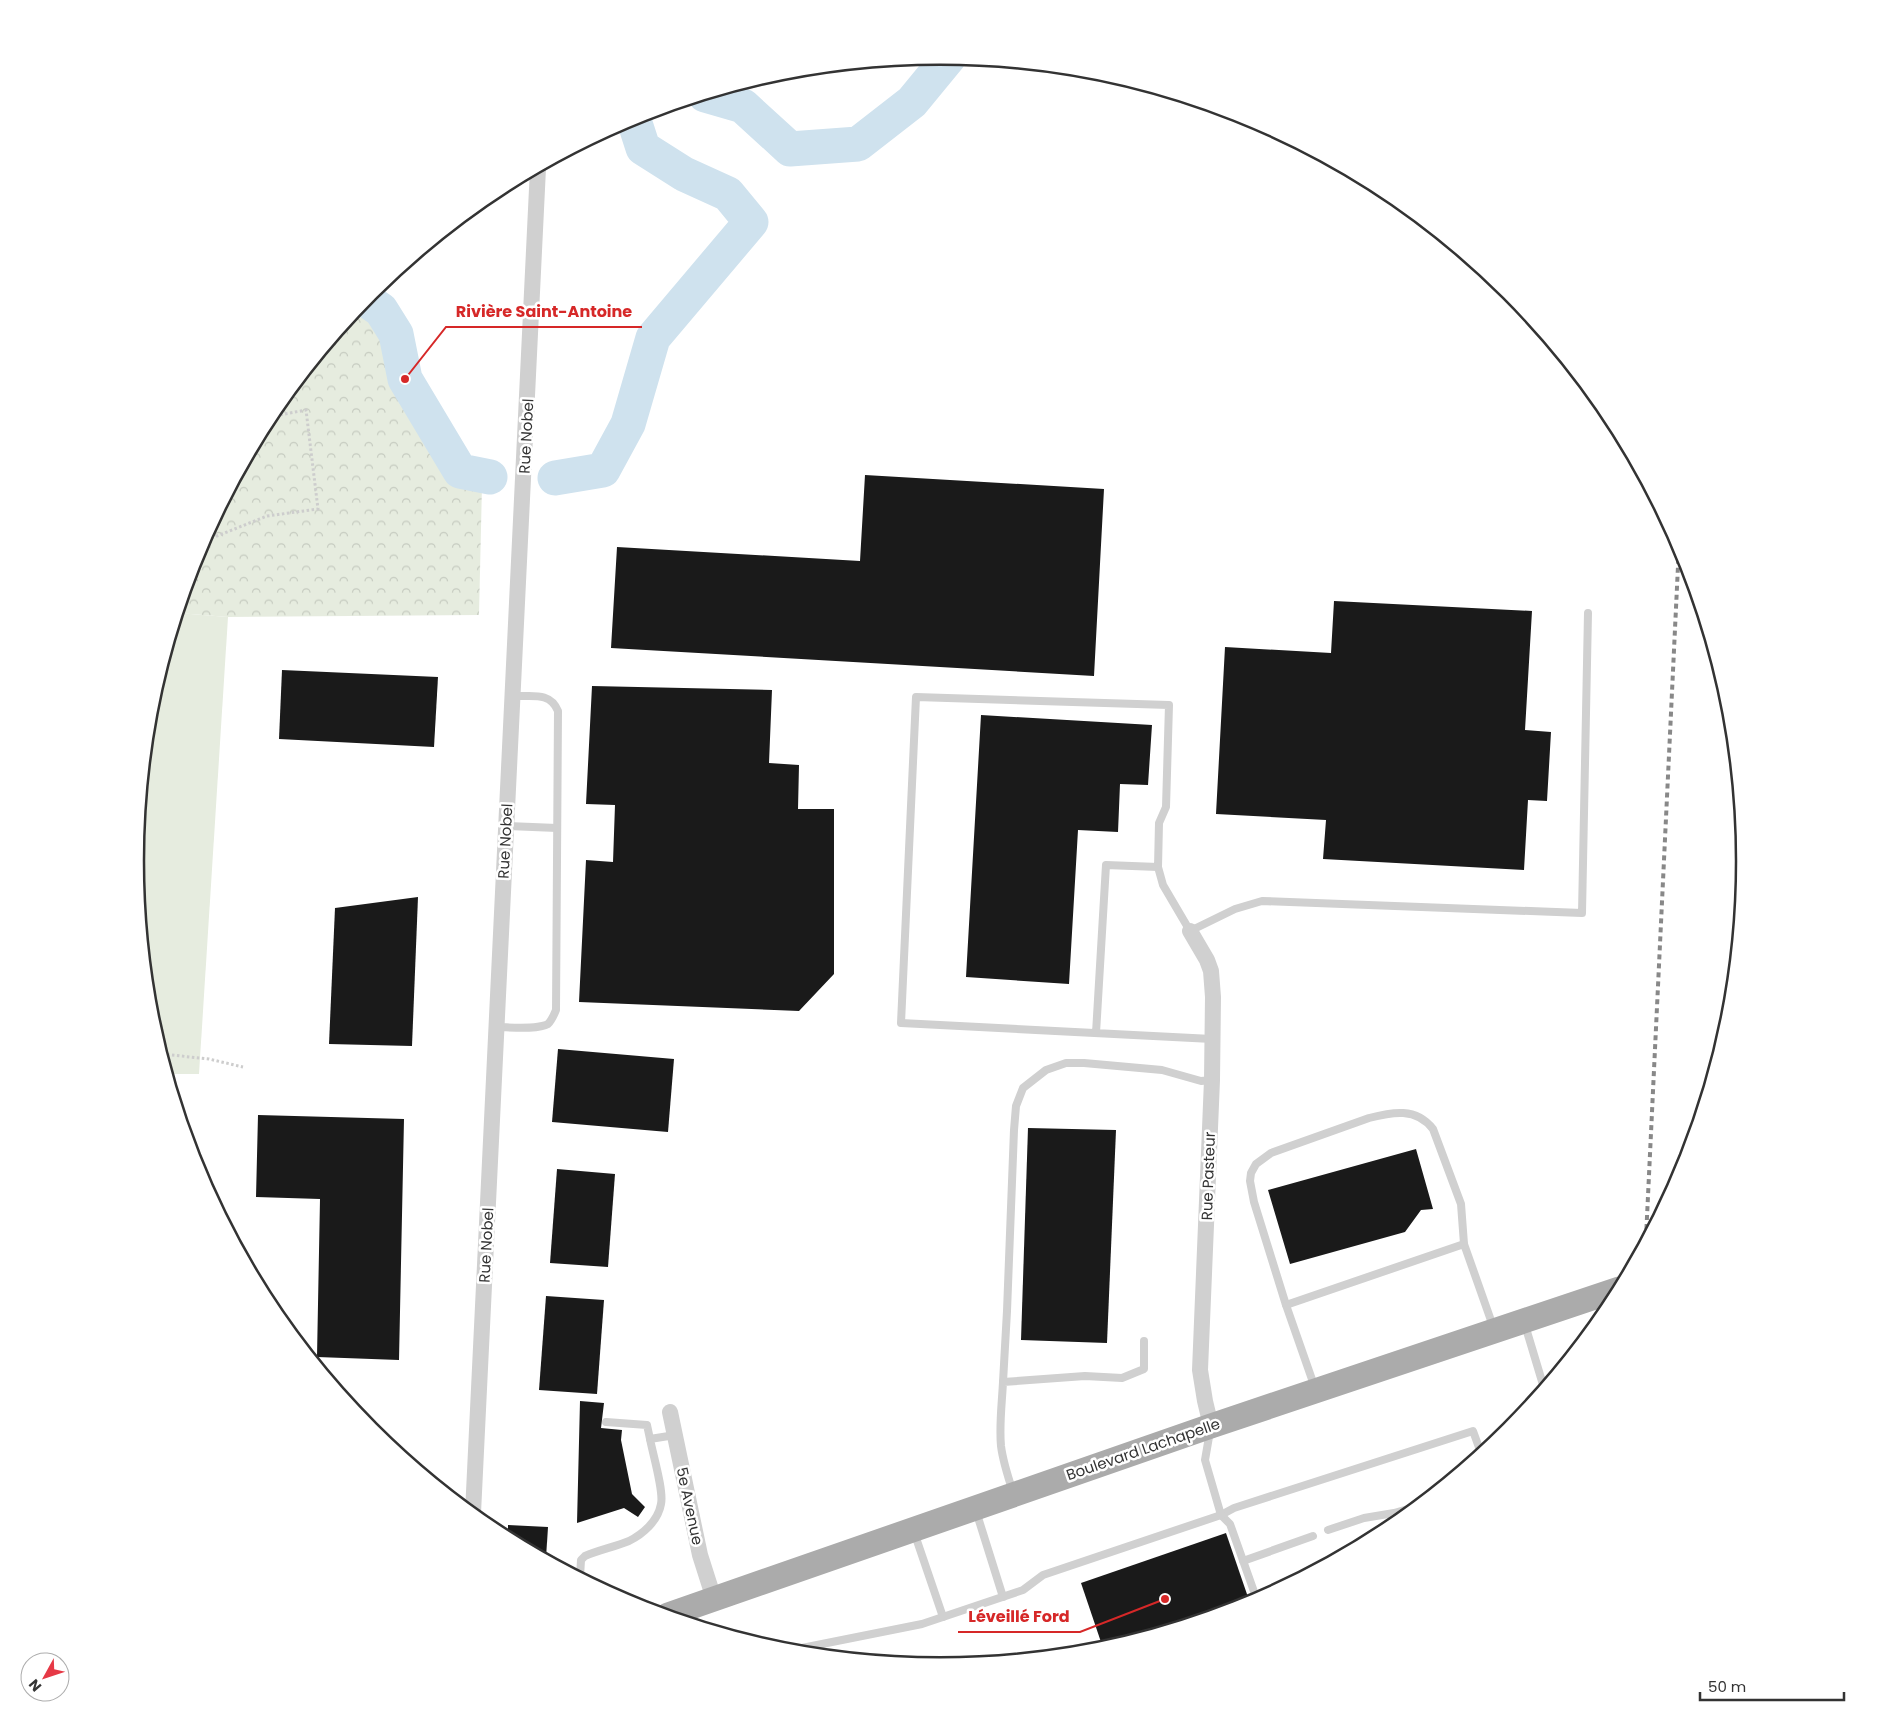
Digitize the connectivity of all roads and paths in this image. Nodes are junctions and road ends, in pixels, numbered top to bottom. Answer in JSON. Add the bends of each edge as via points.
{"nodes":[{"id":1,"x":538,"y":175,"type":"edge"},
{"id":2,"x":281,"y":415,"type":"edge"},
{"id":3,"x":213,"y":537,"type":"edge"},
{"id":4,"x":1588,"y":613,"type":"dead end"},
{"id":5,"x":513,"y":696,"type":"junction"},
{"id":6,"x":506,"y":826,"type":"junction"},
{"id":7,"x":557,"y":828,"type":"junction"},
{"id":8,"x":1158,"y":867,"type":"junction"},
{"id":9,"x":1190,"y":931,"type":"junction"},
{"id":10,"x":496,"y":1027,"type":"junction"},
{"id":11,"x":1096,"y":1033,"type":"junction"},
{"id":12,"x":1212,"y":1039,"type":"junction"},
{"id":13,"x":168,"y":1055,"type":"edge"},
{"id":14,"x":243,"y":1068,"type":"dead end"},
{"id":15,"x":1212,"y":1080,"type":"junction"},
{"id":16,"x":1464,"y":1244,"type":"junction"},
{"id":17,"x":1608,"y":1293,"type":"edge"},
{"id":18,"x":1286,"y":1305,"type":"junction"},
{"id":19,"x":1523,"y":1321,"type":"junction"},
{"id":20,"x":1495,"y":1331,"type":"junction"},
{"id":21,"x":1144,"y":1342,"type":"dead end"},
{"id":22,"x":1542,"y":1381,"type":"edge"},
{"id":23,"x":1003,"y":1382,"type":"junction"},
{"id":24,"x":1316,"y":1390,"type":"junction"},
{"id":25,"x":670,"y":1412,"type":"dead end"},
{"id":26,"x":606,"y":1422,"type":"dead end"},
{"id":27,"x":1211,"y":1426,"type":"junction"},
{"id":28,"x":675,"y":1435,"type":"junction"},
{"id":29,"x":650,"y":1440,"type":"junction"},
{"id":30,"x":1479,"y":1446,"type":"edge"},
{"id":31,"x":1013,"y":1494,"type":"junction"},
{"id":32,"x":472,"y":1505,"type":"edge"},
{"id":33,"x":975,"y":1507,"type":"junction"},
{"id":34,"x":1396,"y":1513,"type":"edge"},
{"id":35,"x":1221,"y":1515,"type":"junction"},
{"id":36,"x":913,"y":1529,"type":"junction"},
{"id":37,"x":1328,"y":1530,"type":"dead end"},
{"id":38,"x":1313,"y":1536,"type":"dead end"},
{"id":39,"x":1243,"y":1560,"type":"junction"},
{"id":40,"x":580,"y":1571,"type":"edge"},
{"id":41,"x":1254,"y":1592,"type":"edge"},
{"id":42,"x":1004,"y":1597,"type":"junction"},
{"id":43,"x":714,"y":1599,"type":"junction"},
{"id":44,"x":676,"y":1612,"type":"edge"},
{"id":45,"x":943,"y":1617,"type":"junction"},
{"id":46,"x":811,"y":1646,"type":"edge"}],
"edges":[{"from":1,"to":5,"type":"street","name":"Rue Nobel"},
{"from":2,"to":3,"type":"path","via":[[306,410],[318,509],[267,516]]},
{"from":4,"to":9,"type":"lane","via":[[1582,913],[1262,900]]},
{"from":5,"to":6,"type":"street","name":"Rue Nobel"},
{"from":5,"to":7,"type":"lane","via":[[547,697],[558,711]]},
{"from":6,"to":7,"type":"lane"},
{"from":6,"to":10,"type":"street","name":"Rue Nobel"},
{"from":7,"to":10,"type":"lane","via":[[556,1010],[548,1024],[540,1027]]},
{"from":8,"to":9,"type":"lane","via":[[1163,885]]},
{"from":8,"to":11,"type":"lane","via":[[1106,865]]},
{"from":8,"to":11,"type":"lane","via":[[1159,823],[1166,807],[1169,705],[916,697],[901,1023]]},
{"from":9,"to":12,"type":"street","name":"Rue Pasteur","via":[[1211,971]]},
{"from":10,"to":32,"type":"street","name":"Rue Nobel"},
{"from":11,"to":12,"type":"lane"},
{"from":12,"to":15,"type":"street","name":"Rue Pasteur"},
{"from":13,"to":14,"type":"path","via":[[209,1059]]},
{"from":15,"to":23,"type":"lane","via":[[1201,1081],[1162,1070],[1066,1063],[1046,1070],[1023,1088],[1016,1106],[1014,1130]]},
{"from":15,"to":27,"type":"street","name":"Rue Pasteur","via":[[1200,1370]]},
{"from":16,"to":18,"type":"lane"},
{"from":16,"to":18,"type":"lane","via":[[1461,1204],[1433,1129],[1426,1120],[1410,1114],[1369,1118],[1271,1154],[1256,1164],[1251,1173],[1254,1202]]},
{"from":16,"to":20,"type":"lane"},
{"from":17,"to":19,"type":"main road","name":"Boulevard Lachapelle"},
{"from":18,"to":24,"type":"lane"},
{"from":19,"to":20,"type":"main road","name":"Boulevard Lachapelle"},
{"from":19,"to":22,"type":"lane"},
{"from":20,"to":24,"type":"main road","name":"Boulevard Lachapelle"},
{"from":21,"to":23,"type":"lane","via":[[1144,1370],[1122,1378],[1086,1376]]},
{"from":23,"to":31,"type":"lane","via":[[1000,1427],[1004,1465]]},
{"from":24,"to":27,"type":"main road","name":"Boulevard Lachapelle"},
{"from":25,"to":28,"type":"street","name":"5e Avenue"},
{"from":26,"to":29,"type":"lane","via":[[647,1425]]},
{"from":27,"to":31,"type":"main road","name":"Boulevard Lachapelle"},
{"from":27,"to":35,"type":"lane","via":[[1205,1460]]},
{"from":28,"to":29,"type":"lane"},
{"from":28,"to":43,"type":"street","name":"5e Avenue","via":[[700,1555]]},
{"from":29,"to":40,"type":"lane","via":[[662,1494],[658,1514],[646,1531],[638,1536],[585,1556],[581,1560]]},
{"from":30,"to":35,"type":"lane","via":[[1473,1431],[1243,1505]]},
{"from":31,"to":33,"type":"main road","name":"Boulevard Lachapelle"},
{"from":33,"to":36,"type":"main road","name":"Boulevard Lachapelle"},
{"from":33,"to":42,"type":"lane"},
{"from":34,"to":37,"type":"lane","via":[[1364,1518]]},
{"from":35,"to":39,"type":"lane","via":[[1230,1524]]},
{"from":35,"to":42,"type":"lane","via":[[1043,1575],[1023,1590]]},
{"from":36,"to":43,"type":"main road","name":"Boulevard Lachapelle"},
{"from":36,"to":45,"type":"lane"},
{"from":38,"to":39,"type":"lane"},
{"from":39,"to":41,"type":"lane"},
{"from":42,"to":45,"type":"lane"},
{"from":43,"to":44,"type":"main road","name":"Boulevard Lachapelle"},
{"from":45,"to":46,"type":"lane"}]}
